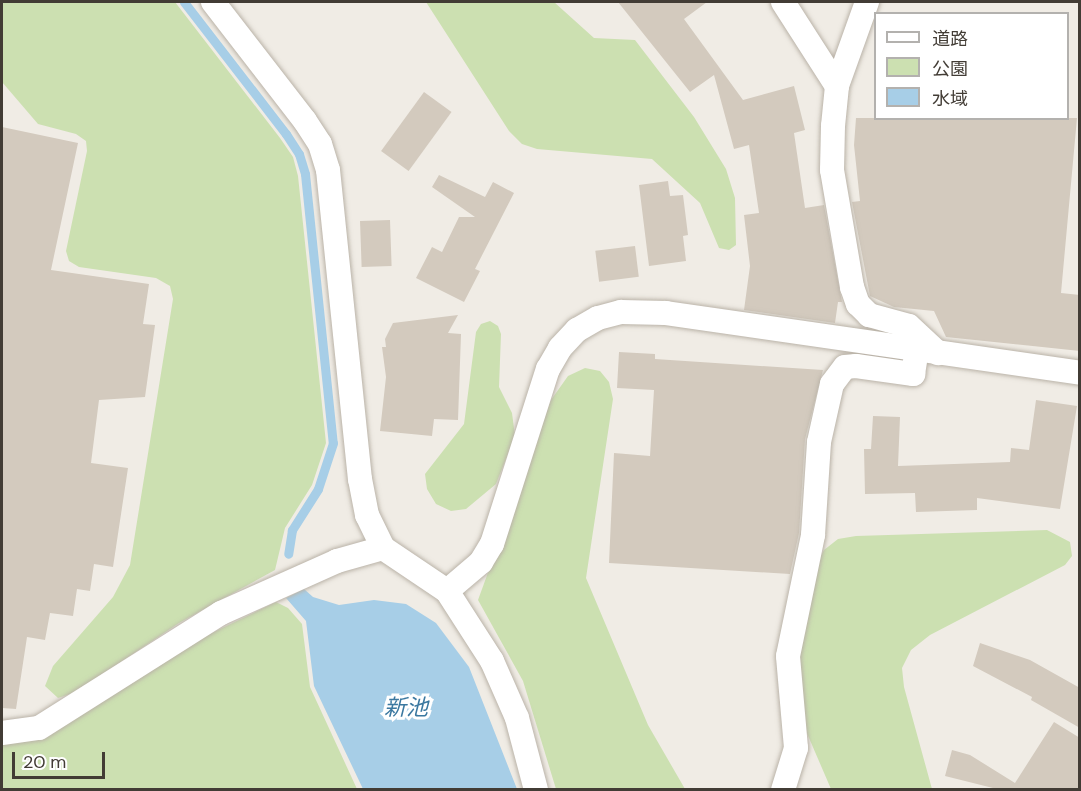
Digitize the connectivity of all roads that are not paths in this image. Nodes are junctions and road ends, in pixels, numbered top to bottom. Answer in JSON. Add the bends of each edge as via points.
{"nodes":[{"id":1,"x":213,"y":2,"type":"edge"},
{"id":2,"x":783,"y":2,"type":"edge"},
{"id":3,"x":867,"y":2,"type":"edge"},
{"id":4,"x":837,"y":86,"type":"junction"},
{"id":5,"x":927,"y":351,"type":"junction"},
{"id":6,"x":1080,"y":373,"type":"edge"},
{"id":7,"x":383,"y":548,"type":"junction"},
{"id":8,"x":447,"y":591,"type":"junction"},
{"id":9,"x":2,"y":733,"type":"edge"},
{"id":10,"x":536,"y":789,"type":"edge"},
{"id":11,"x":783,"y":789,"type":"edge"}],
"edges":[{"from":1,"to":7,"type":"street","via":[[320,144],[328,170],[360,479],[367,515]]},
{"from":2,"to":4,"type":"street"},
{"from":3,"to":4,"type":"street"},
{"from":4,"to":5,"type":"street","via":[[832,170],[852,287],[858,304],[869,315],[909,326]]},
{"from":5,"to":6,"type":"street"},
{"from":5,"to":8,"type":"street","via":[[666,313],[621,312],[598,318],[577,330],[548,369],[492,544],[481,562]]},
{"from":5,"to":11,"type":"street","via":[[913,374],[845,367],[832,384],[819,442],[813,535],[788,656],[796,748]]},
{"from":7,"to":8,"type":"street"},
{"from":7,"to":9,"type":"street","via":[[337,561],[221,613],[39,728]]},
{"from":8,"to":10,"type":"street","via":[[506,689]]}]}
